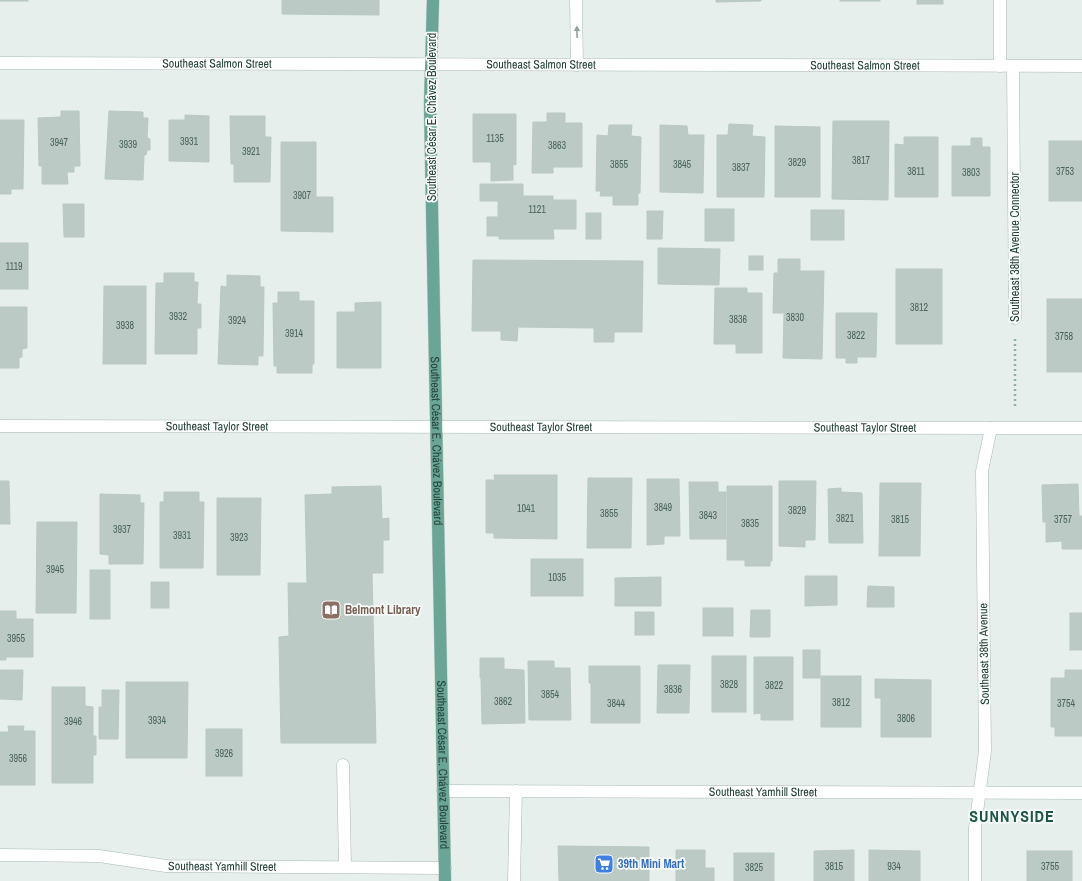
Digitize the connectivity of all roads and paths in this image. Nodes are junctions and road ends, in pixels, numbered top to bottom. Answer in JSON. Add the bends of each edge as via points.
{"nodes":[{"id":1,"x":433,"y":0,"type":"edge"},
{"id":2,"x":576,"y":0,"type":"edge"},
{"id":3,"x":1000,"y":0,"type":"edge"},
{"id":4,"x":0,"y":63,"type":"edge"},
{"id":5,"x":431,"y":64,"type":"junction"},
{"id":6,"x":577,"y":65,"type":"junction"},
{"id":7,"x":1000,"y":66,"type":"junction"},
{"id":8,"x":1013,"y":66,"type":"junction"},
{"id":9,"x":1082,"y":66,"type":"edge"},
{"id":10,"x":1015,"y":318,"type":"joint"},
{"id":11,"x":0,"y":426,"type":"edge"},
{"id":12,"x":436,"y":427,"type":"junction"},
{"id":13,"x":992,"y":428,"type":"junction"},
{"id":14,"x":1015,"y":428,"type":"junction"},
{"id":15,"x":1082,"y":428,"type":"edge"},
{"id":16,"x":343,"y":765,"type":"dead end"},
{"id":17,"x":443,"y":791,"type":"junction"},
{"id":18,"x":516,"y":791,"type":"junction"},
{"id":19,"x":979,"y":792,"type":"junction"},
{"id":20,"x":1082,"y":792,"type":"edge"},
{"id":21,"x":0,"y":855,"type":"edge"},
{"id":22,"x":345,"y":867,"type":"junction"},
{"id":23,"x":445,"y":868,"type":"junction"},
{"id":24,"x":445,"y":881,"type":"edge"},
{"id":25,"x":514,"y":881,"type":"edge"},
{"id":26,"x":975,"y":881,"type":"edge"}],
"edges":[{"from":1,"to":5,"type":"main road","name":"Southeast César E. Chávez Boulevard"},
{"from":6,"to":2,"type":"street","one_way":true},
{"from":3,"to":7,"type":"street"},
{"from":4,"to":5,"type":"street","name":"Southeast Salmon Street"},
{"from":5,"to":6,"type":"street","name":"Southeast Salmon Street"},
{"from":5,"to":12,"type":"main road","name":"Southeast César E. Chávez Boulevard"},
{"from":6,"to":7,"type":"street","name":"Southeast Salmon Street"},
{"from":7,"to":8,"type":"street","name":"Southeast Salmon Street"},
{"from":8,"to":9,"type":"street","name":"Southeast Salmon Street"},
{"from":8,"to":10,"type":"street","name":"Southeast 38th Avenue Connector"},
{"from":10,"to":14,"type":"path","name":"Southeast 38th Avenue Connector"},
{"from":11,"to":12,"type":"street","name":"Southeast Taylor Street"},
{"from":12,"to":13,"type":"street","name":"Southeast Taylor Street"},
{"from":12,"to":17,"type":"main road","name":"Southeast César E. Chávez Boulevard"},
{"from":13,"to":14,"type":"street","name":"Southeast Taylor Street"},
{"from":13,"to":19,"type":"street","name":"Southeast 38th Avenue","via":[[982,471],[985,752]]},
{"from":14,"to":15,"type":"street","name":"Southeast Taylor Street"},
{"from":16,"to":22,"type":"street"},
{"from":17,"to":18,"type":"street","name":"Southeast Yamhill Street"},
{"from":17,"to":23,"type":"main road","name":"Southeast César E. Chávez Boulevard"},
{"from":18,"to":19,"type":"street","name":"Southeast Yamhill Street"},
{"from":18,"to":25,"type":"street"},
{"from":19,"to":20,"type":"street","name":"Southeast Yamhill Street"},
{"from":19,"to":26,"type":"street","name":"Southeast 38th Avenue","via":[[975,828]]},
{"from":21,"to":22,"type":"street","name":"Southeast Yamhill Street","via":[[99,856],[166,866]]},
{"from":22,"to":23,"type":"street","name":"Southeast Yamhill Street"},
{"from":23,"to":24,"type":"main road","name":"Southeast César E. Chávez Boulevard"}]}
